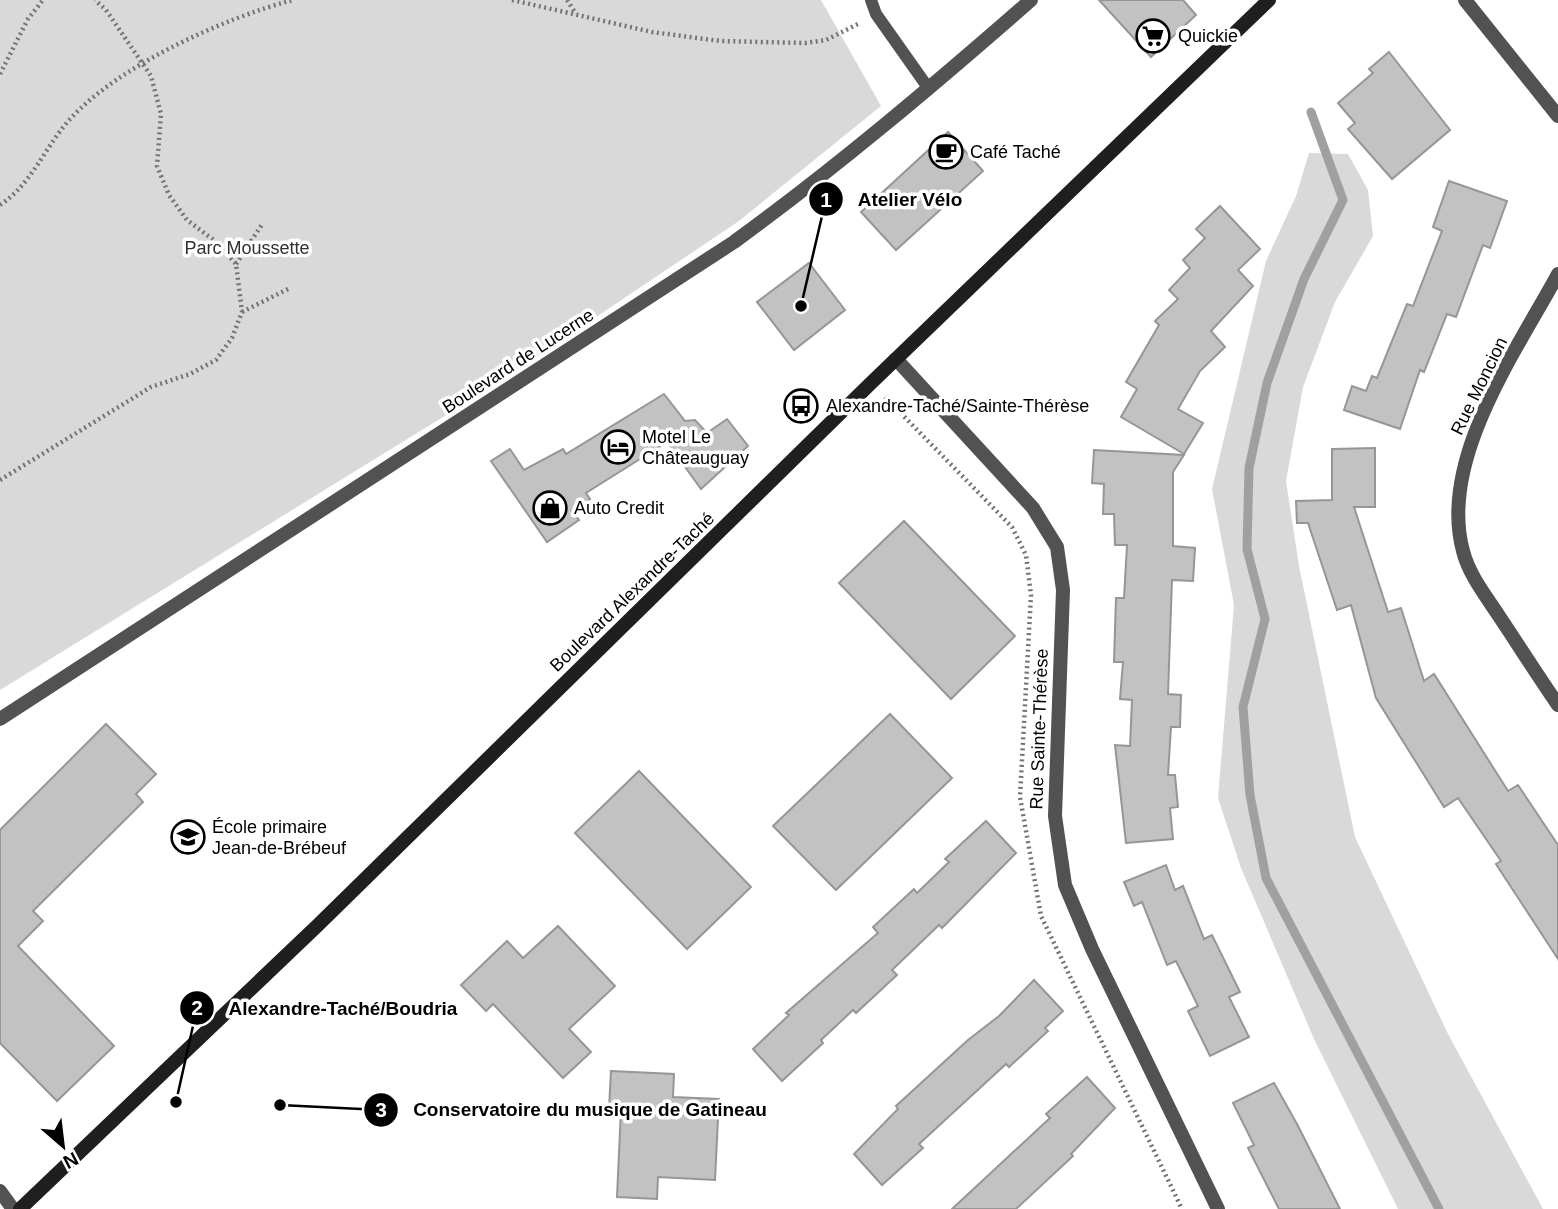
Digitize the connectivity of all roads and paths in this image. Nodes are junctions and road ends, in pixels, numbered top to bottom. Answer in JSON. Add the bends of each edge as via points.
{"nodes":[{"id":1,"x":43,"y":0,"type":"edge"},
{"id":2,"x":95,"y":0,"type":"edge"},
{"id":3,"x":293,"y":0,"type":"edge"},
{"id":4,"x":512,"y":0,"type":"edge"},
{"id":5,"x":567,"y":0,"type":"edge"},
{"id":6,"x":871,"y":0,"type":"edge"},
{"id":7,"x":1031,"y":0,"type":"edge"},
{"id":8,"x":1269,"y":0,"type":"edge"},
{"id":9,"x":1465,"y":0,"type":"edge"},
{"id":10,"x":876,"y":14,"type":"junction"},
{"id":11,"x":577,"y":15,"type":"junction"},
{"id":12,"x":144,"y":65,"type":"junction"},
{"id":13,"x":0,"y":74,"type":"edge"},
{"id":14,"x":929,"y":89,"type":"junction"},
{"id":15,"x":1558,"y":116,"type":"edge"},
{"id":16,"x":0,"y":205,"type":"edge"},
{"id":17,"x":263,"y":223,"type":"dead end"},
{"id":18,"x":236,"y":264,"type":"junction"},
{"id":19,"x":1558,"y":274,"type":"edge"},
{"id":20,"x":290,"y":288,"type":"dead end"},
{"id":21,"x":242,"y":312,"type":"junction"},
{"id":22,"x":895,"y":359,"type":"junction"},
{"id":23,"x":0,"y":480,"type":"edge"},
{"id":24,"x":1558,"y":705,"type":"edge"},
{"id":25,"x":0,"y":719,"type":"edge"},
{"id":26,"x":0,"y":1191,"type":"edge"},
{"id":27,"x":13,"y":1209,"type":"edge"},
{"id":28,"x":20,"y":1209,"type":"edge"},
{"id":29,"x":1218,"y":1209,"type":"edge"}],
"edges":[{"from":1,"to":13,"type":"path"},
{"from":2,"to":12,"type":"path"},
{"from":3,"to":12,"type":"path","via":[[224,22]]},
{"from":4,"to":11,"type":"path"},
{"from":5,"to":11,"type":"path"},
{"from":6,"to":10,"type":"lane"},
{"from":7,"to":14,"type":"street","name":"Boulevard de Lucerne"},
{"from":8,"to":22,"type":"main road","name":"Boulevard Alexandre-Taché"},
{"from":9,"to":15,"type":"street"},
{"from":10,"to":11,"type":"path","via":[[840,35],[805,43],[720,41]]},
{"from":10,"to":14,"type":"lane"},
{"from":12,"to":16,"type":"path","via":[[82,107],[22,188]]},
{"from":12,"to":18,"type":"path","via":[[157,93],[161,114],[158,166],[169,195],[187,220]]},
{"from":14,"to":25,"type":"street","name":"Boulevard de Lucerne","via":[[734,242]]},
{"from":17,"to":18,"type":"path"},
{"from":18,"to":21,"type":"path"},
{"from":19,"to":24,"type":"street","name":"Rue Moncion","via":[[1471,444],[1461,483],[1459,519],[1463,551],[1475,580]]},
{"from":20,"to":21,"type":"path"},
{"from":21,"to":23,"type":"path","via":[[232,338],[216,360],[151,387]]},
{"from":22,"to":28,"type":"main road","name":"Boulevard Alexandre-Taché"},
{"from":22,"to":29,"type":"street","name":"Rue Sainte-Thérèse","via":[[1033,508],[1057,547],[1063,590],[1055,816],[1065,884]]},
{"from":26,"to":27,"type":"street"}]}
